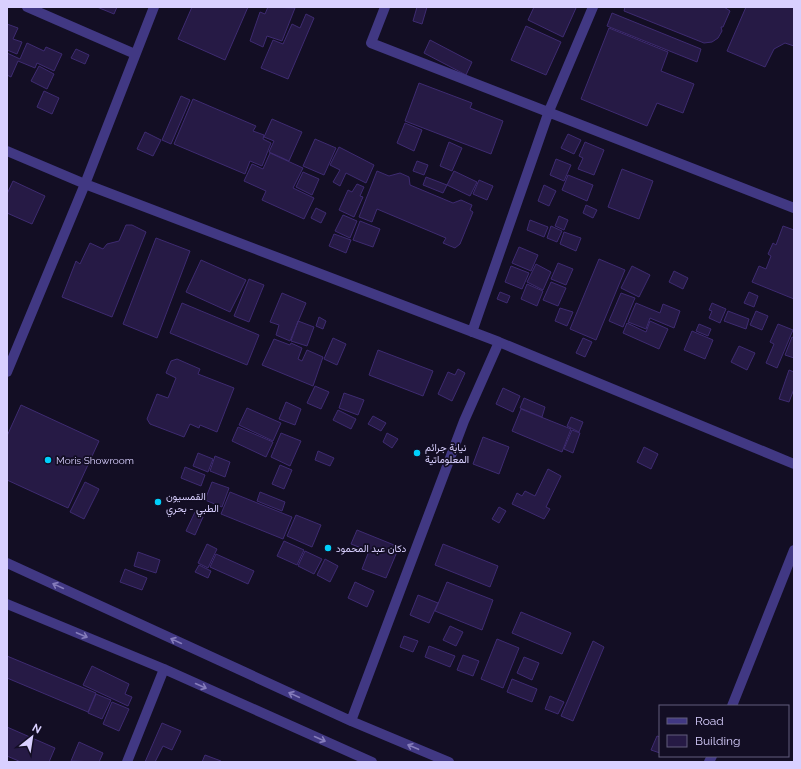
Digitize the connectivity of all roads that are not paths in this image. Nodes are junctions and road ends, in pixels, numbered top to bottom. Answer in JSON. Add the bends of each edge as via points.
{"nodes":[{"id":1,"x":27,"y":7,"type":"edge"},
{"id":2,"x":154,"y":7,"type":"edge"},
{"id":3,"x":385,"y":7,"type":"edge"},
{"id":4,"x":593,"y":7,"type":"edge"},
{"id":5,"x":135,"y":54,"type":"junction"},
{"id":6,"x":549,"y":111,"type":"junction"},
{"id":7,"x":7,"y":151,"type":"edge"},
{"id":8,"x":85,"y":184,"type":"junction"},
{"id":9,"x":794,"y":208,"type":"edge"},
{"id":10,"x":472,"y":332,"type":"junction"},
{"id":11,"x":499,"y":342,"type":"junction"},
{"id":12,"x":7,"y":372,"type":"edge"},
{"id":13,"x":794,"y":464,"type":"edge"},
{"id":14,"x":794,"y":550,"type":"edge"},
{"id":15,"x":7,"y":563,"type":"edge"},
{"id":16,"x":7,"y":604,"type":"edge"},
{"id":17,"x":164,"y":669,"type":"junction"},
{"id":18,"x":732,"y":705,"type":"edge"},
{"id":19,"x":351,"y":721,"type":"junction"},
{"id":20,"x":126,"y":762,"type":"edge"},
{"id":21,"x":372,"y":762,"type":"edge"},
{"id":22,"x":449,"y":762,"type":"edge"}],
"edges":[{"from":1,"to":5,"type":"street"},
{"from":2,"to":5,"type":"street"},
{"from":3,"to":6,"type":"street","via":[[371,43]]},
{"from":4,"to":6,"type":"street"},
{"from":5,"to":8,"type":"street"},
{"from":6,"to":9,"type":"street"},
{"from":6,"to":10,"type":"street"},
{"from":7,"to":8,"type":"street"},
{"from":8,"to":10,"type":"street"},
{"from":8,"to":12,"type":"street"},
{"from":10,"to":11,"type":"street"},
{"from":11,"to":13,"type":"street"},
{"from":11,"to":19,"type":"street","via":[[464,421]]},
{"from":14,"to":18,"type":"street"},
{"from":19,"to":15,"type":"street","one_way":true},
{"from":16,"to":17,"type":"street","one_way":true},
{"from":17,"to":20,"type":"street"},
{"from":17,"to":21,"type":"street","one_way":true},
{"from":22,"to":19,"type":"street","one_way":true}]}
